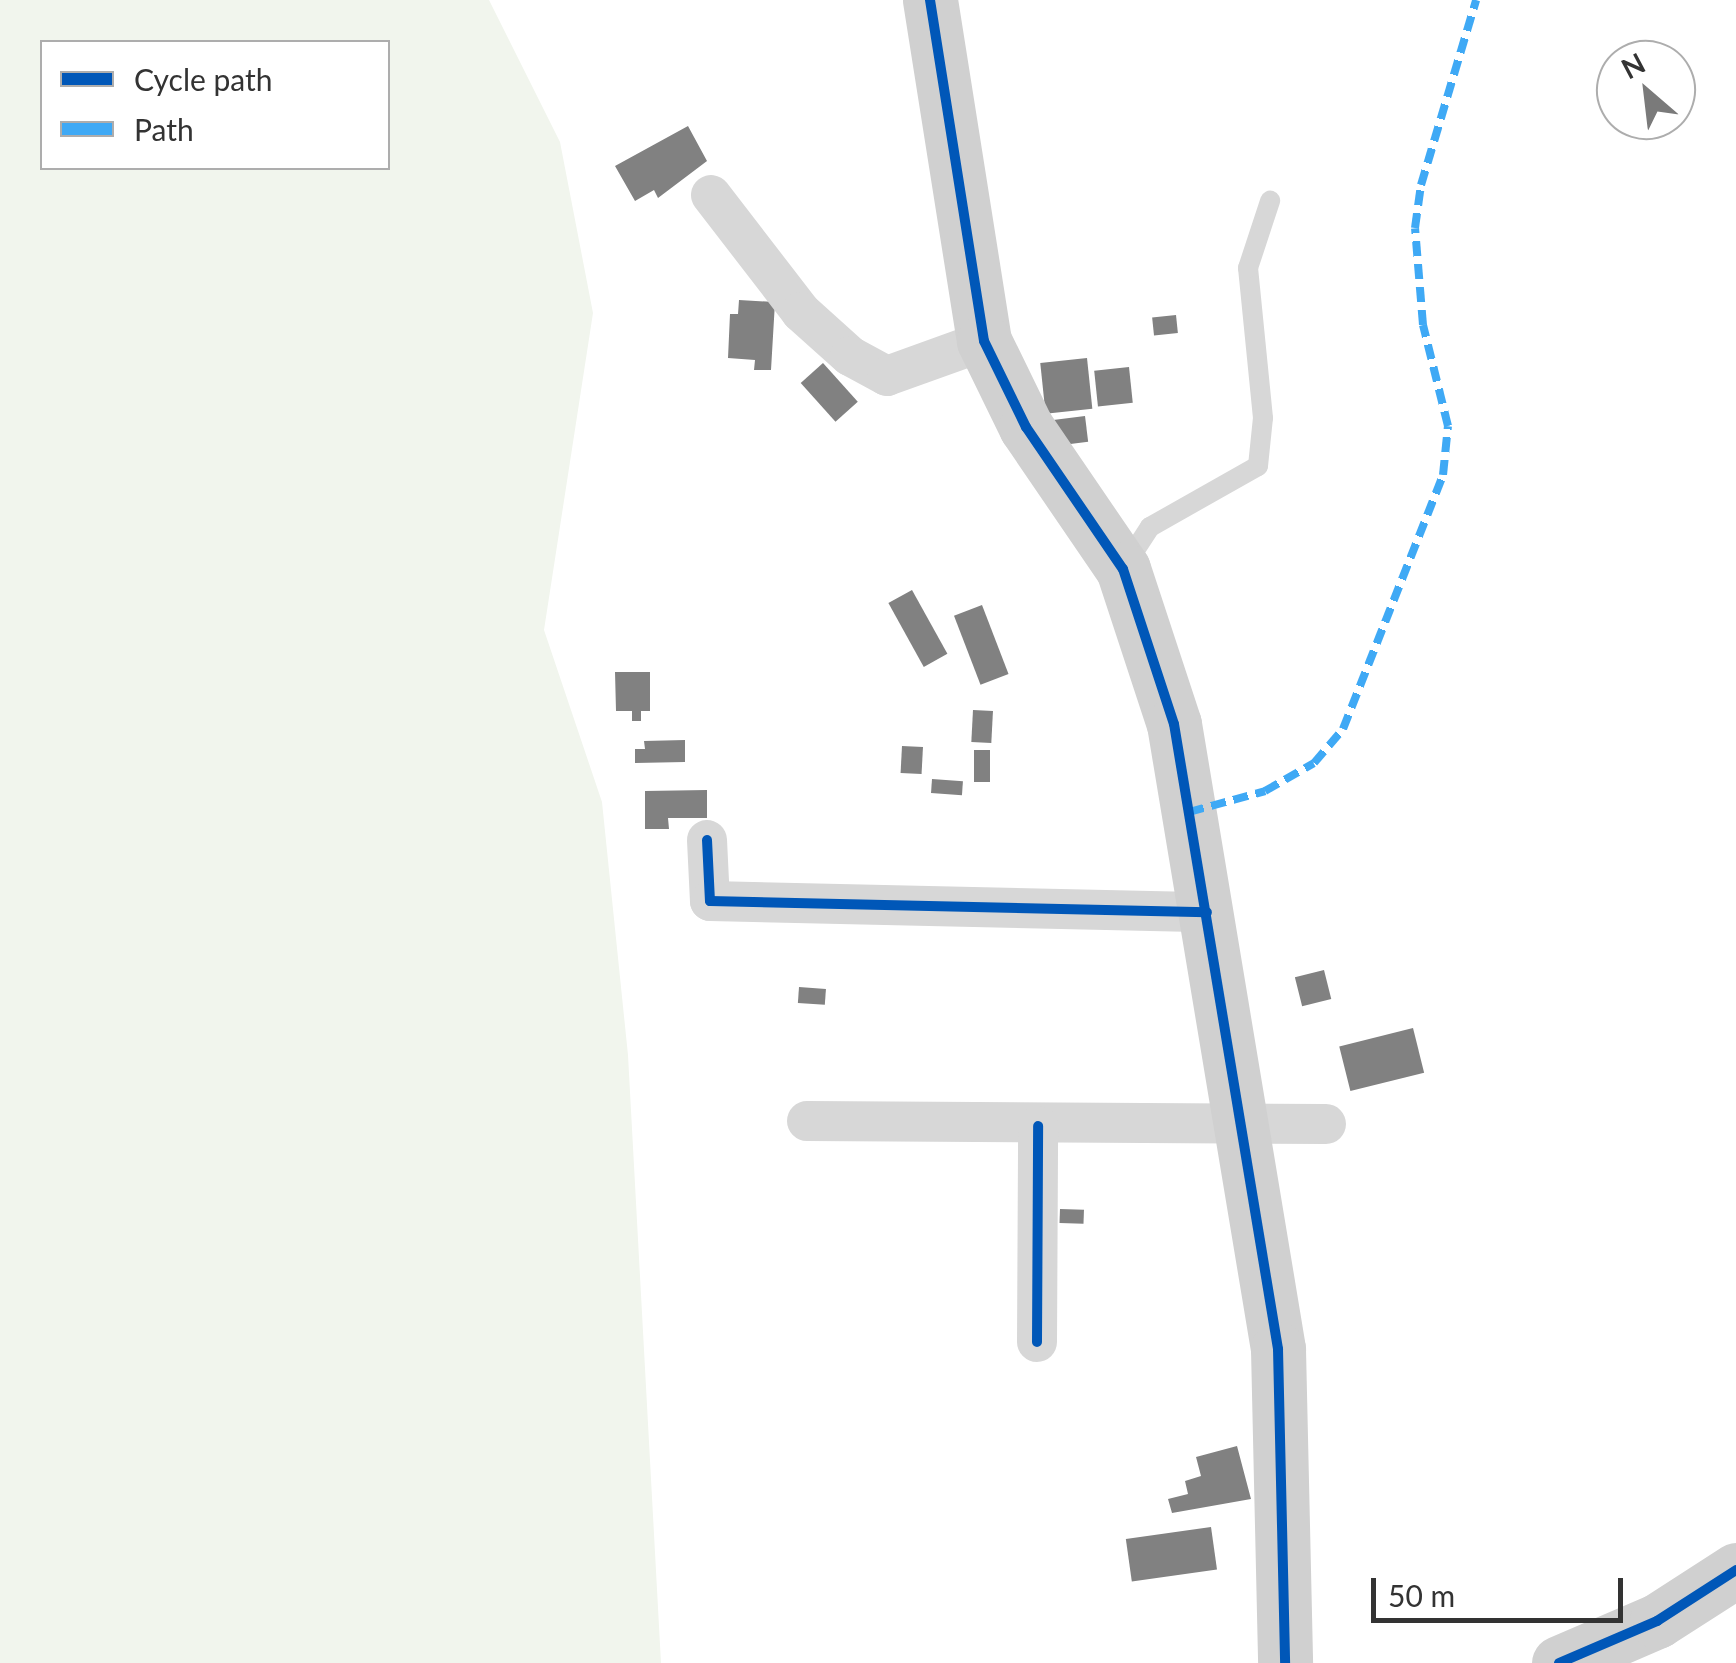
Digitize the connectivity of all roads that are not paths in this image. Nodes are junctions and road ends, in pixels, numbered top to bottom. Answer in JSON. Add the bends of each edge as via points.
{"nodes":[{"id":1,"x":930,"y":0,"type":"edge"},
{"id":2,"x":711,"y":195,"type":"dead end"},
{"id":3,"x":1270,"y":201,"type":"dead end"},
{"id":4,"x":984,"y":341,"type":"junction"},
{"id":5,"x":1123,"y":569,"type":"junction"},
{"id":6,"x":706,"y":840,"type":"dead end"},
{"id":7,"x":1207,"y":912,"type":"junction"},
{"id":8,"x":807,"y":1121,"type":"dead end"},
{"id":9,"x":1326,"y":1124,"type":"dead end"},
{"id":10,"x":1038,"y":1126,"type":"junction"},
{"id":11,"x":1246,"y":1128,"type":"junction"},
{"id":12,"x":1037,"y":1342,"type":"dead end"},
{"id":13,"x":1736,"y":1570,"type":"edge"},
{"id":14,"x":1286,"y":1663,"type":"edge"},
{"id":15,"x":1559,"y":1663,"type":"edge"}],
"edges":[{"from":1,"to":4,"type":"street"},
{"from":2,"to":4,"type":"street","via":[[800,312],[850,356],[887,376]]},
{"from":3,"to":5,"type":"lane","via":[[1248,268],[1263,418],[1258,466],[1150,527]]},
{"from":4,"to":5,"type":"street","via":[[1026,427]]},
{"from":5,"to":7,"type":"street","via":[[1174,724]]},
{"from":6,"to":7,"type":"street","via":[[710,902]]},
{"from":7,"to":11,"type":"street"},
{"from":8,"to":10,"type":"street"},
{"from":9,"to":11,"type":"street"},
{"from":10,"to":11,"type":"street"},
{"from":10,"to":12,"type":"street"},
{"from":11,"to":14,"type":"street","via":[[1278,1349]]},
{"from":13,"to":15,"type":"street","via":[[1657,1621]]}]}
